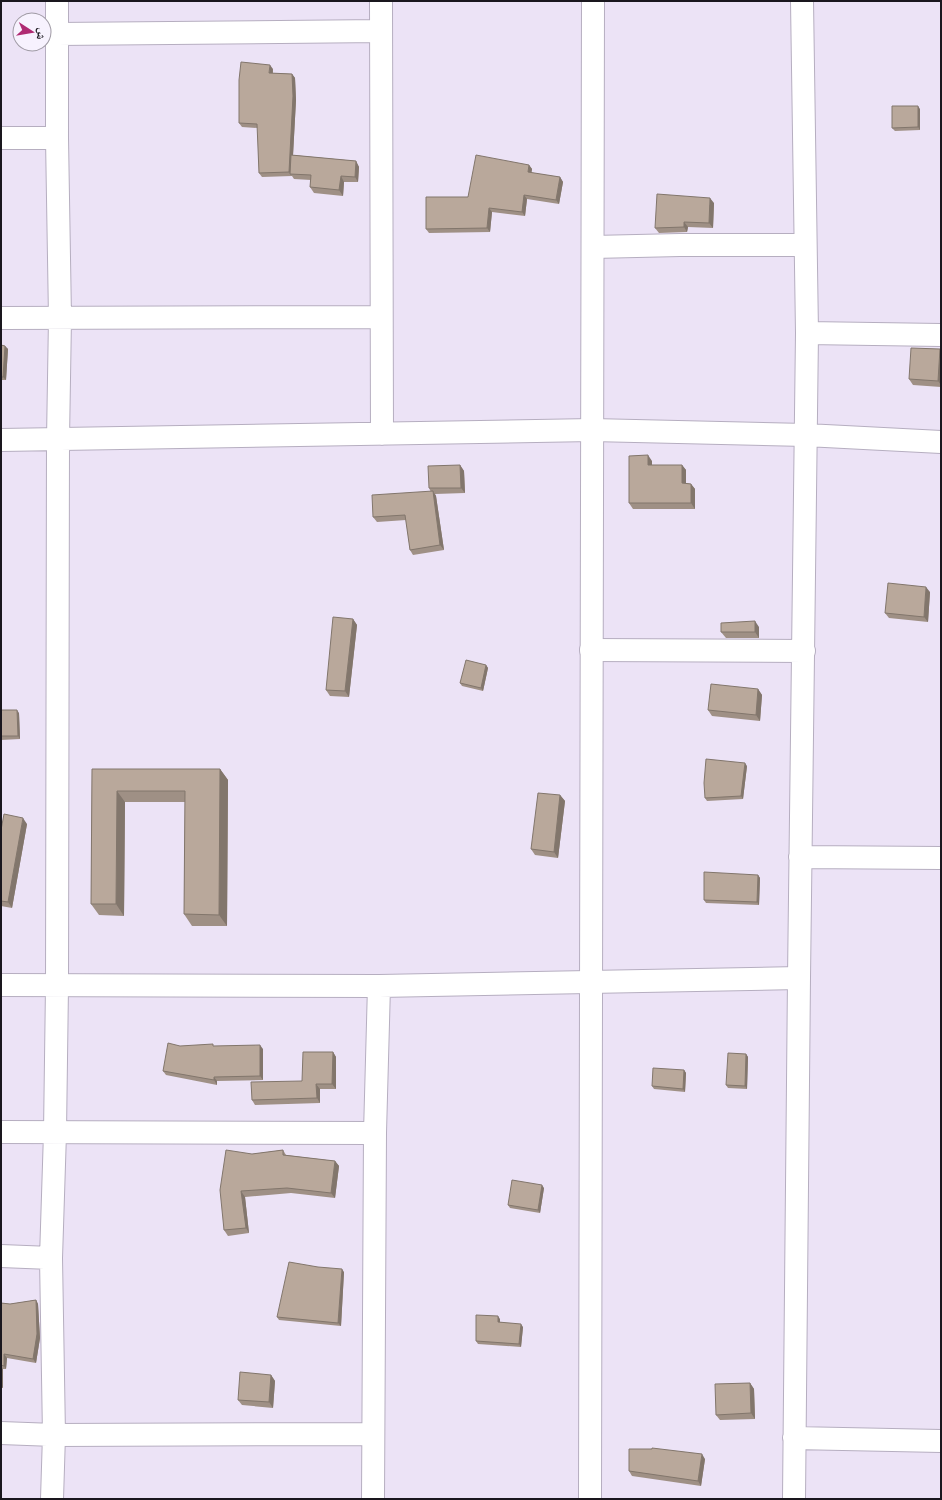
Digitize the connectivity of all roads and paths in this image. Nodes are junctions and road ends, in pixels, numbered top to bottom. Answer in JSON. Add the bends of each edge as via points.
{"nodes":[{"id":1,"x":57,"y":1,"type":"edge"},
{"id":2,"x":381,"y":1,"type":"edge"},
{"id":3,"x":593,"y":1,"type":"edge"},
{"id":4,"x":802,"y":1,"type":"edge"},
{"id":5,"x":381,"y":31,"type":"junction"},
{"id":6,"x":57,"y":34,"type":"junction"},
{"id":7,"x":1,"y":138,"type":"edge"},
{"id":8,"x":57,"y":138,"type":"junction"},
{"id":9,"x":805,"y":245,"type":"junction"},
{"id":10,"x":593,"y":247,"type":"junction"},
{"id":11,"x":381,"y":317,"type":"junction"},
{"id":12,"x":1,"y":318,"type":"edge"},
{"id":13,"x":60,"y":318,"type":"junction"},
{"id":14,"x":807,"y":333,"type":"junction"},
{"id":15,"x":941,"y":335,"type":"edge"},
{"id":16,"x":592,"y":430,"type":"junction"},
{"id":17,"x":382,"y":434,"type":"junction"},
{"id":18,"x":806,"y":435,"type":"junction"},
{"id":19,"x":58,"y":439,"type":"junction"},
{"id":20,"x":1,"y":440,"type":"edge"},
{"id":21,"x":941,"y":442,"type":"edge"},
{"id":22,"x":591,"y":650,"type":"junction"},
{"id":23,"x":804,"y":651,"type":"junction"},
{"id":24,"x":800,"y":858,"type":"junction"},
{"id":25,"x":941,"y":858,"type":"edge"},
{"id":26,"x":799,"y":978,"type":"junction"},
{"id":27,"x":592,"y":982,"type":"junction"},
{"id":28,"x":1,"y":986,"type":"edge"},
{"id":29,"x":57,"y":986,"type":"junction"},
{"id":30,"x":379,"y":986,"type":"junction"},
{"id":31,"x":1,"y":1132,"type":"edge"},
{"id":32,"x":55,"y":1133,"type":"junction"},
{"id":33,"x":375,"y":1133,"type":"junction"},
{"id":34,"x":1,"y":1256,"type":"edge"},
{"id":35,"x":51,"y":1258,"type":"junction"},
{"id":36,"x":1,"y":1433,"type":"edge"},
{"id":37,"x":373,"y":1434,"type":"junction"},
{"id":38,"x":54,"y":1435,"type":"junction"},
{"id":39,"x":794,"y":1438,"type":"junction"},
{"id":40,"x":941,"y":1441,"type":"edge"},
{"id":41,"x":52,"y":1499,"type":"edge"},
{"id":42,"x":373,"y":1499,"type":"edge"},
{"id":43,"x":590,"y":1499,"type":"edge"},
{"id":44,"x":794,"y":1499,"type":"edge"}],
"edges":[{"from":1,"to":6,"type":"street"},
{"from":2,"to":5,"type":"street"},
{"from":3,"to":10,"type":"street"},
{"from":4,"to":9,"type":"street"},
{"from":5,"to":6,"type":"street"},
{"from":5,"to":11,"type":"street"},
{"from":6,"to":8,"type":"street"},
{"from":7,"to":8,"type":"street"},
{"from":8,"to":13,"type":"street"},
{"from":9,"to":10,"type":"street"},
{"from":9,"to":14,"type":"street"},
{"from":10,"to":16,"type":"street"},
{"from":11,"to":13,"type":"street"},
{"from":11,"to":17,"type":"street"},
{"from":12,"to":13,"type":"street"},
{"from":13,"to":19,"type":"street"},
{"from":14,"to":15,"type":"street"},
{"from":14,"to":18,"type":"street"},
{"from":16,"to":17,"type":"street"},
{"from":16,"to":18,"type":"street"},
{"from":16,"to":22,"type":"street"},
{"from":17,"to":19,"type":"street"},
{"from":18,"to":21,"type":"street"},
{"from":18,"to":23,"type":"street"},
{"from":19,"to":20,"type":"street"},
{"from":19,"to":29,"type":"street"},
{"from":22,"to":23,"type":"street"},
{"from":22,"to":27,"type":"street"},
{"from":23,"to":24,"type":"street"},
{"from":24,"to":25,"type":"street"},
{"from":24,"to":26,"type":"street"},
{"from":26,"to":27,"type":"street"},
{"from":26,"to":39,"type":"street"},
{"from":27,"to":30,"type":"street"},
{"from":27,"to":43,"type":"street"},
{"from":28,"to":29,"type":"street"},
{"from":29,"to":30,"type":"street"},
{"from":29,"to":32,"type":"street"},
{"from":30,"to":33,"type":"street"},
{"from":31,"to":32,"type":"street"},
{"from":32,"to":33,"type":"street"},
{"from":32,"to":35,"type":"street"},
{"from":33,"to":37,"type":"street"},
{"from":34,"to":35,"type":"street"},
{"from":35,"to":38,"type":"street"},
{"from":36,"to":38,"type":"street"},
{"from":37,"to":38,"type":"street"},
{"from":37,"to":42,"type":"street"},
{"from":38,"to":41,"type":"street"},
{"from":39,"to":40,"type":"street"},
{"from":39,"to":44,"type":"street"}]}
